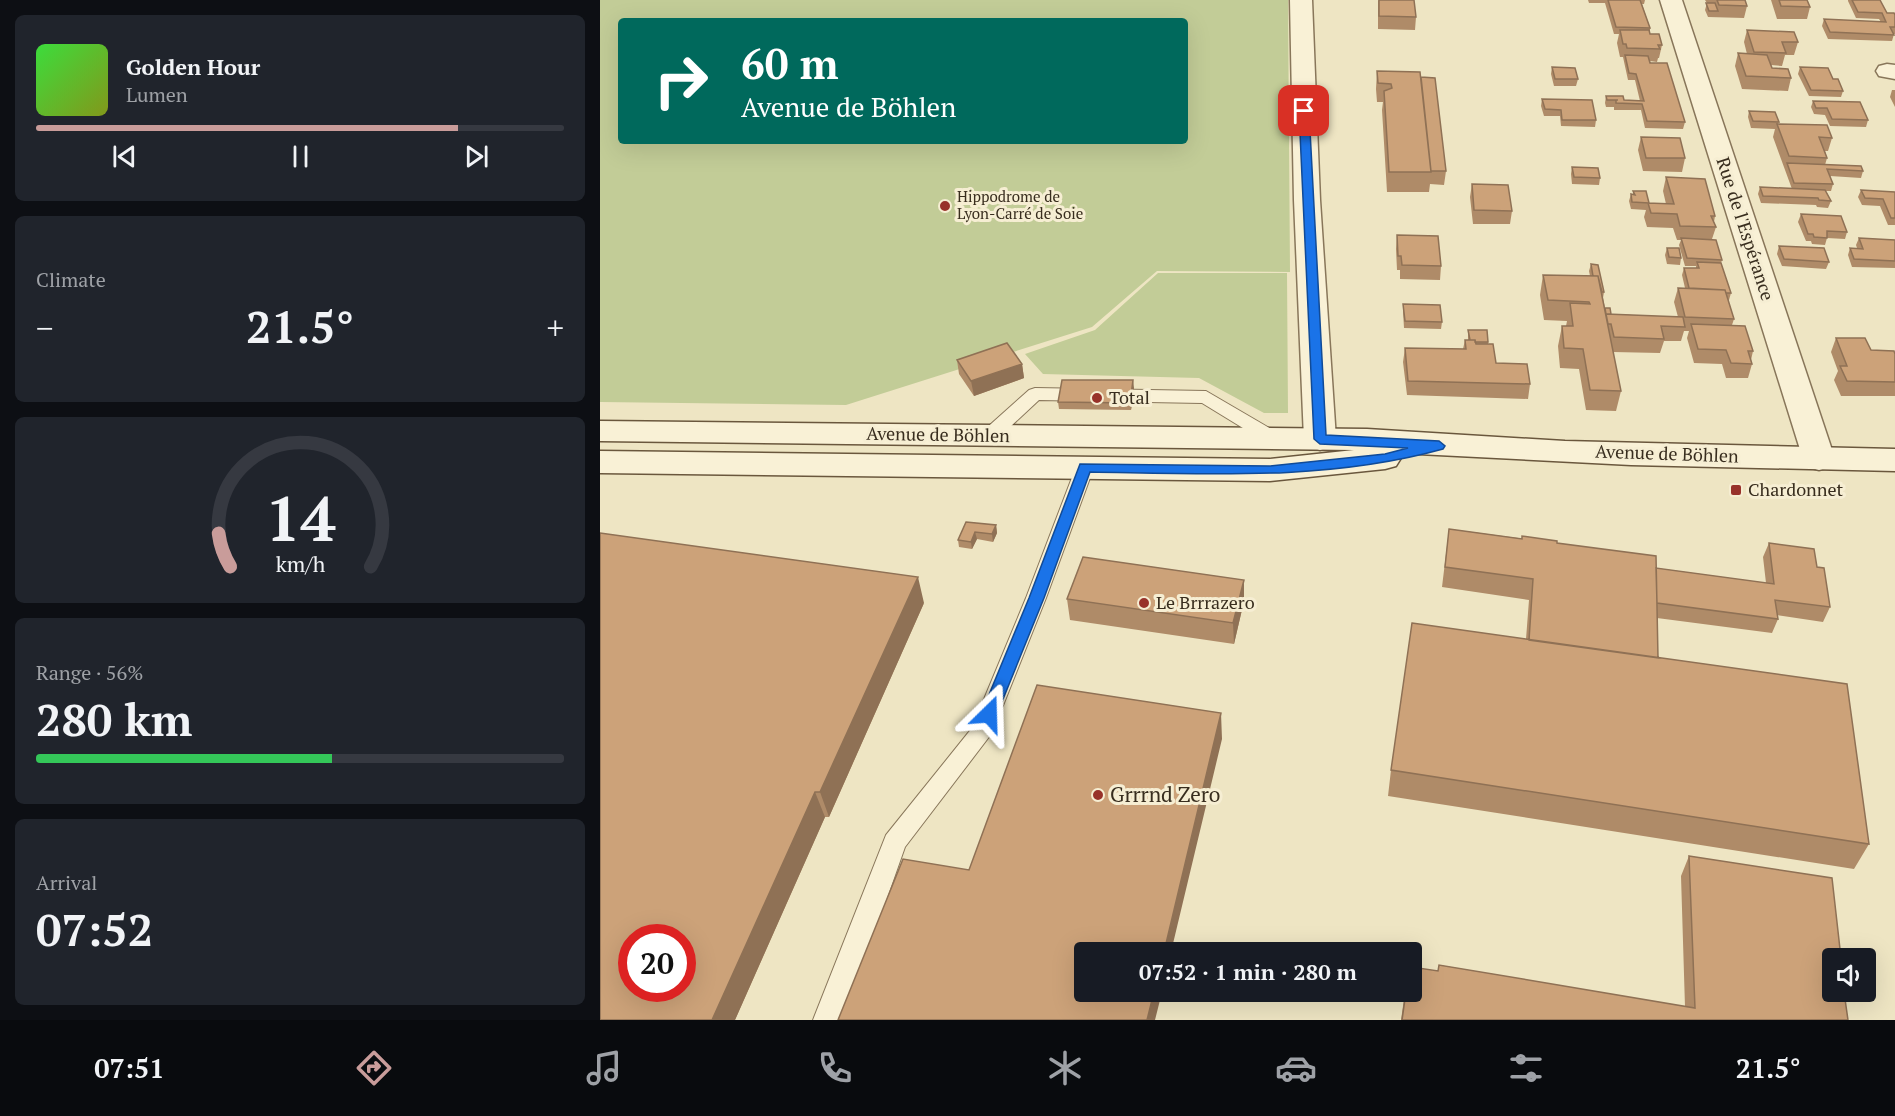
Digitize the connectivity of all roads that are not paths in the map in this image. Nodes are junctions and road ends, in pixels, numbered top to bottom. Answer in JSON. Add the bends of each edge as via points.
{"nodes":[{"id":1,"x":1301,"y":0,"type":"edge"},
{"id":2,"x":1671,"y":0,"type":"edge"},
{"id":3,"x":600,"y":431,"type":"edge"},
{"id":4,"x":989,"y":436,"type":"junction"},
{"id":5,"x":1320,"y":439,"type":"junction"},
{"id":6,"x":1276,"y":440,"type":"junction"},
{"id":7,"x":1439,"y":446,"type":"junction"},
{"id":8,"x":1819,"y":459,"type":"junction"},
{"id":9,"x":1895,"y":460,"type":"edge"},
{"id":10,"x":600,"y":462,"type":"edge"},
{"id":11,"x":1085,"y":467,"type":"junction"},
{"id":12,"x":1178,"y":469,"type":"junction"},
{"id":13,"x":826,"y":1020,"type":"edge"}],
"edges":[{"from":1,"to":5,"type":"main road","via":[[1306,200]]},
{"from":2,"to":8,"type":"main road","name":"Rue de l'Espérance"},
{"from":3,"to":4,"type":"main road","name":"Avenue de Böhlen"},
{"from":4,"to":6,"type":"main road","name":"Avenue de Böhlen"},
{"from":4,"to":6,"type":"lane","via":[[1035,394],[1206,397]]},
{"from":5,"to":6,"type":"main road","name":"Avenue de Böhlen"},
{"from":5,"to":7,"type":"main road","name":"Avenue de Böhlen"},
{"from":6,"to":12,"type":"main road","name":"Avenue de Böhlen","via":[[1275,455]]},
{"from":7,"to":8,"type":"main road","name":"Avenue de Böhlen"},
{"from":7,"to":12,"type":"main road","name":"Avenue de Böhlen","via":[[1385,458],[1270,470]]},
{"from":8,"to":9,"type":"main road","name":"Avenue de Böhlen"},
{"from":10,"to":11,"type":"main road","name":"Avenue de Böhlen"},
{"from":11,"to":12,"type":"main road","name":"Avenue de Böhlen"},
{"from":11,"to":13,"type":"lane","via":[[981,733],[895,842]]}]}
